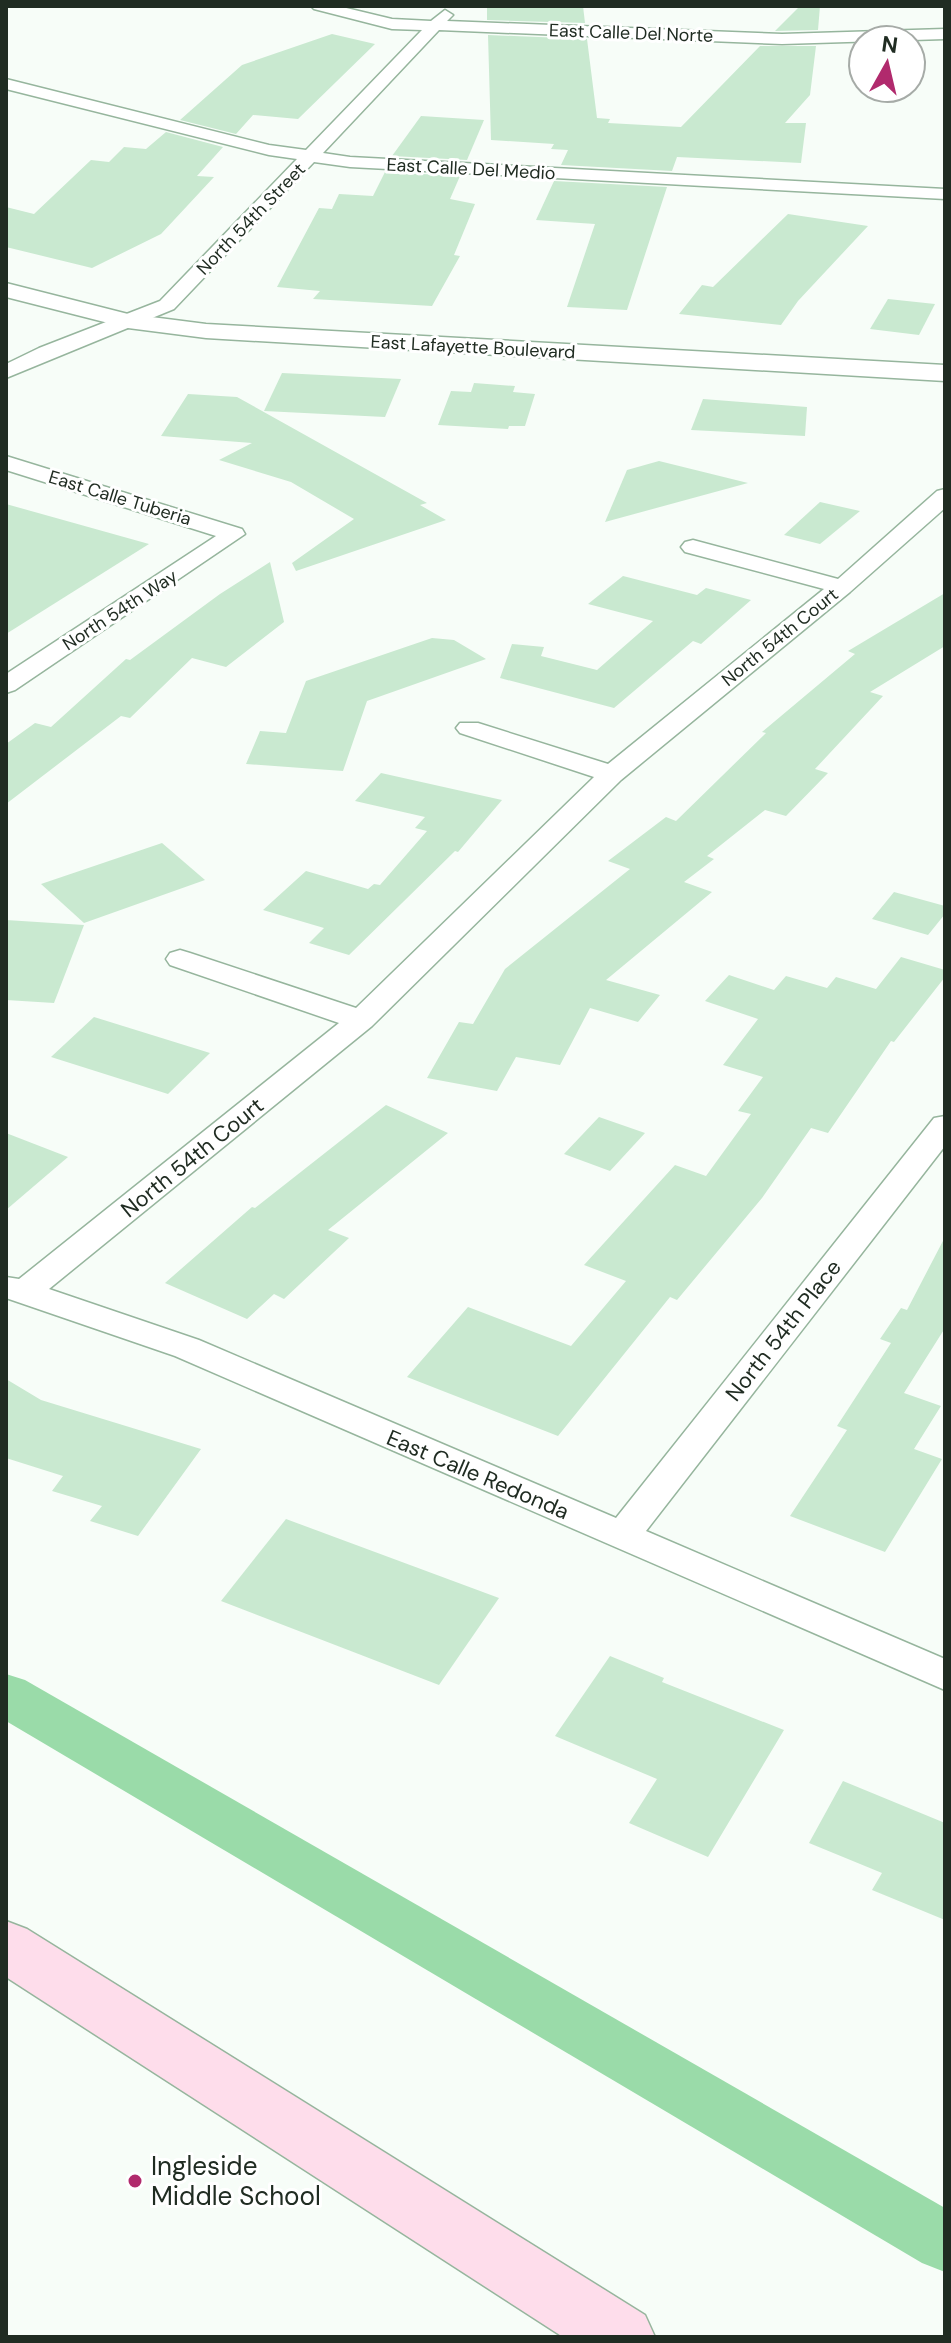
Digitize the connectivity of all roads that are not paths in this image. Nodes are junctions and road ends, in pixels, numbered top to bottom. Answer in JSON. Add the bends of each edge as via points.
{"nodes":[{"id":1,"x":319,"y":6,"type":"edge"},
{"id":2,"x":455,"y":6,"type":"edge"},
{"id":3,"x":435,"y":24,"type":"junction"},
{"id":4,"x":945,"y":34,"type":"edge"},
{"id":5,"x":6,"y":84,"type":"edge"},
{"id":6,"x":310,"y":157,"type":"junction"},
{"id":7,"x":945,"y":194,"type":"edge"},
{"id":8,"x":6,"y":290,"type":"edge"},
{"id":9,"x":128,"y":321,"type":"junction"},
{"id":10,"x":6,"y":372,"type":"edge"},
{"id":11,"x":945,"y":373,"type":"edge"},
{"id":12,"x":6,"y":463,"type":"edge"},
{"id":13,"x":945,"y":496,"type":"edge"},
{"id":14,"x":234,"y":534,"type":"joint"},
{"id":15,"x":693,"y":547,"type":"dead end"},
{"id":16,"x":842,"y":587,"type":"junction"},
{"id":17,"x":6,"y":685,"type":"edge"},
{"id":18,"x":469,"y":728,"type":"dead end"},
{"id":19,"x":612,"y":774,"type":"junction"},
{"id":20,"x":180,"y":959,"type":"dead end"},
{"id":21,"x":361,"y":1020,"type":"junction"},
{"id":22,"x":940,"y":1138,"type":"edge"},
{"id":23,"x":15,"y":1289,"type":"edge"},
{"id":24,"x":622,"y":1536,"type":"junction"},
{"id":25,"x":945,"y":1675,"type":"edge"},
{"id":26,"x":6,"y":1946,"type":"edge"},
{"id":27,"x":621,"y":2337,"type":"edge"}],
"edges":[{"from":1,"to":3,"type":"street","name":"East Calle Del Norte","via":[[392,24]]},
{"from":2,"to":3,"type":"street","name":"North 54th Street"},
{"from":3,"to":4,"type":"street","name":"East Calle Del Norte","via":[[782,39]]},
{"from":3,"to":6,"type":"street","name":"North 54th Street"},
{"from":5,"to":6,"type":"street","name":"East Calle Del Medio"},
{"from":6,"to":7,"type":"street","name":"East Calle Del Medio"},
{"from":6,"to":9,"type":"street","name":"North 54th Street","via":[[167,305]]},
{"from":8,"to":9,"type":"street","name":"East Lafayette Boulevard"},
{"from":9,"to":10,"type":"street","name":"North 54th Street"},
{"from":9,"to":11,"type":"street","name":"East Lafayette Boulevard","via":[[206,331]]},
{"from":12,"to":14,"type":"street","name":"East Calle Tuberia"},
{"from":13,"to":16,"type":"street","name":"North 54th Court"},
{"from":14,"to":17,"type":"street","name":"North 54th Way"},
{"from":15,"to":16,"type":"street"},
{"from":16,"to":19,"type":"street","name":"North 54th Court"},
{"from":18,"to":19,"type":"street"},
{"from":19,"to":21,"type":"street","name":"North 54th Court"},
{"from":20,"to":21,"type":"street"},
{"from":21,"to":23,"type":"street","name":"North 54th Court"},
{"from":22,"to":24,"type":"street","name":"North 54th Place"},
{"from":23,"to":24,"type":"street","name":"East Calle Redonda","via":[[187,1348]]},
{"from":24,"to":25,"type":"street","name":"East Calle Redonda"},
{"from":26,"to":27,"type":"main road"}]}
